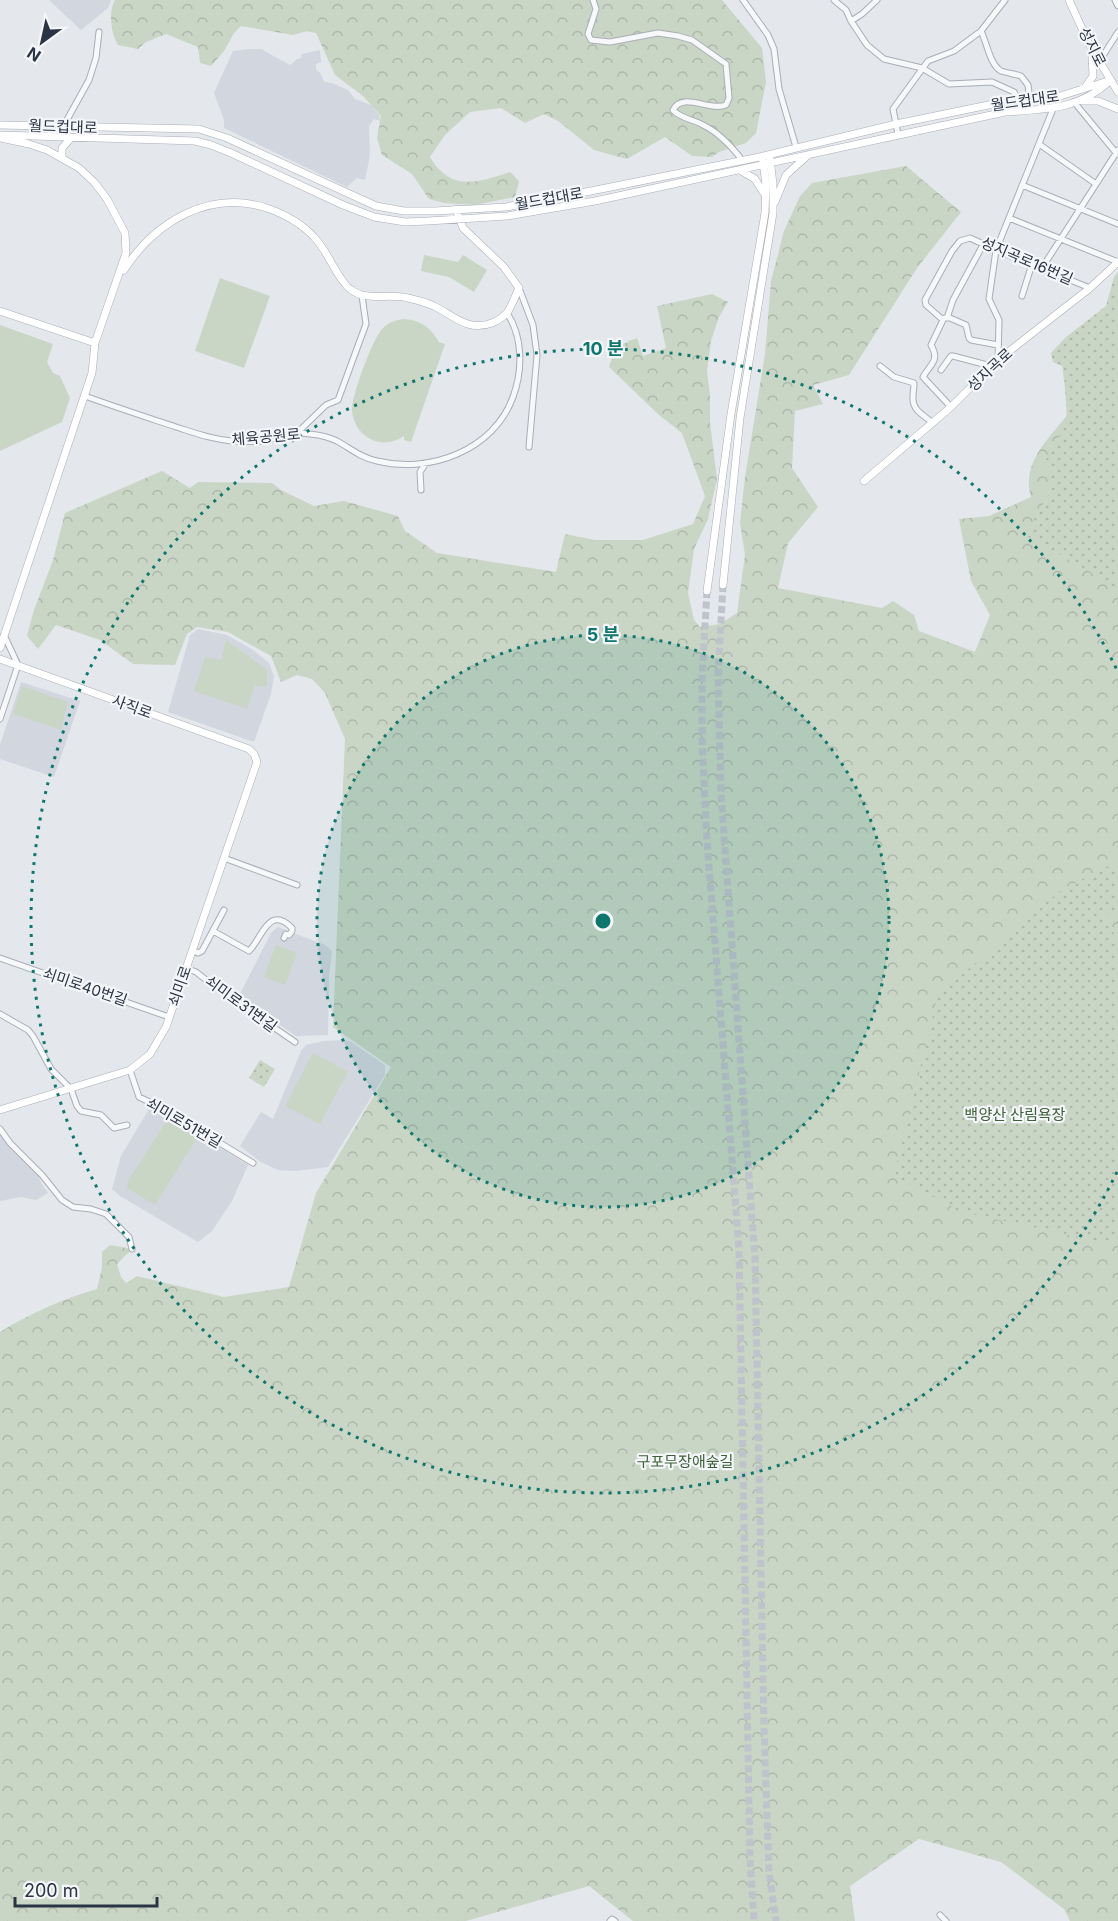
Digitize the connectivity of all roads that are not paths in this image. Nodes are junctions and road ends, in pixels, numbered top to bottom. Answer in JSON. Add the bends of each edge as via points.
{"nodes":[{"id":1,"x":593,"y":0,"type":"edge"},
{"id":2,"x":743,"y":0,"type":"edge"},
{"id":3,"x":834,"y":0,"type":"edge"},
{"id":4,"x":877,"y":0,"type":"edge"},
{"id":5,"x":1005,"y":0,"type":"edge"},
{"id":6,"x":1069,"y":0,"type":"edge"},
{"id":7,"x":1115,"y":0,"type":"edge"},
{"id":8,"x":1118,"y":6,"type":"edge"},
{"id":9,"x":851,"y":21,"type":"junction"},
{"id":10,"x":981,"y":31,"type":"junction"},
{"id":11,"x":99,"y":32,"type":"dead end"},
{"id":12,"x":1118,"y":32,"type":"edge"},
{"id":13,"x":1089,"y":44,"type":"junction"},
{"id":14,"x":1099,"y":62,"type":"junction"},
{"id":15,"x":922,"y":68,"type":"junction"},
{"id":16,"x":1110,"y":81,"type":"junction"},
{"id":17,"x":1086,"y":87,"type":"junction"},
{"id":18,"x":1118,"y":92,"type":"edge"},
{"id":19,"x":1030,"y":100,"type":"junction"},
{"id":20,"x":1020,"y":101,"type":"junction"},
{"id":21,"x":1075,"y":102,"type":"junction"},
{"id":22,"x":1053,"y":109,"type":"junction"},
{"id":23,"x":1118,"y":109,"type":"edge"},
{"id":24,"x":896,"y":124,"type":"junction"},
{"id":25,"x":0,"y":125,"type":"edge"},
{"id":26,"x":62,"y":128,"type":"junction"},
{"id":27,"x":898,"y":134,"type":"junction"},
{"id":28,"x":0,"y":136,"type":"edge"},
{"id":29,"x":71,"y":138,"type":"junction"},
{"id":30,"x":1039,"y":144,"type":"junction"},
{"id":31,"x":796,"y":147,"type":"junction"},
{"id":32,"x":812,"y":153,"type":"junction"},
{"id":33,"x":1117,"y":153,"type":"edge"},
{"id":34,"x":765,"y":155,"type":"junction"},
{"id":35,"x":62,"y":158,"type":"junction"},
{"id":36,"x":742,"y":160,"type":"junction"},
{"id":37,"x":767,"y":164,"type":"junction"},
{"id":38,"x":740,"y":171,"type":"junction"},
{"id":39,"x":1096,"y":184,"type":"junction"},
{"id":40,"x":1022,"y":186,"type":"junction"},
{"id":41,"x":766,"y":198,"type":"junction"},
{"id":42,"x":456,"y":209,"type":"junction"},
{"id":43,"x":1080,"y":209,"type":"junction"},
{"id":44,"x":773,"y":213,"type":"junction"},
{"id":45,"x":1009,"y":218,"type":"junction"},
{"id":46,"x":459,"y":220,"type":"junction"},
{"id":47,"x":1118,"y":224,"type":"edge"},
{"id":48,"x":1061,"y":238,"type":"junction"},
{"id":49,"x":984,"y":243,"type":"junction"},
{"id":50,"x":996,"y":250,"type":"junction"},
{"id":51,"x":1118,"y":262,"type":"edge"},
{"id":52,"x":1032,"y":264,"type":"junction"},
{"id":53,"x":1042,"y":268,"type":"junction"},
{"id":54,"x":119,"y":278,"type":"junction"},
{"id":55,"x":519,"y":288,"type":"junction"},
{"id":56,"x":1090,"y":288,"type":"junction"},
{"id":57,"x":362,"y":296,"type":"junction"},
{"id":58,"x":1022,"y":296,"type":"dead end"},
{"id":59,"x":0,"y":311,"type":"edge"},
{"id":60,"x":507,"y":313,"type":"junction"},
{"id":61,"x":944,"y":318,"type":"junction"},
{"id":62,"x":95,"y":343,"type":"junction"},
{"id":63,"x":998,"y":345,"type":"junction"},
{"id":64,"x":998,"y":360,"type":"junction"},
{"id":65,"x":880,"y":366,"type":"dead end"},
{"id":66,"x":991,"y":366,"type":"junction"},
{"id":67,"x":941,"y":370,"type":"dead end"},
{"id":68,"x":85,"y":396,"type":"junction"},
{"id":69,"x":951,"y":407,"type":"junction"},
{"id":70,"x":933,"y":423,"type":"junction"},
{"id":71,"x":297,"y":433,"type":"junction"},
{"id":72,"x":529,"y":447,"type":"dead end"},
{"id":73,"x":426,"y":463,"type":"junction"},
{"id":74,"x":864,"y":482,"type":"dead end"},
{"id":75,"x":421,"y":490,"type":"dead end"},
{"id":76,"x":723,"y":585,"type":"tunnel mouth"},
{"id":77,"x":707,"y":591,"type":"tunnel mouth"},
{"id":78,"x":4,"y":635,"type":"junction"},
{"id":79,"x":0,"y":648,"type":"edge"},
{"id":80,"x":0,"y":659,"type":"edge"},
{"id":81,"x":18,"y":665,"type":"junction"},
{"id":82,"x":0,"y":719,"type":"edge"},
{"id":83,"x":257,"y":762,"type":"joint"},
{"id":84,"x":224,"y":858,"type":"junction"},
{"id":85,"x":297,"y":885,"type":"dead end"},
{"id":86,"x":224,"y":910,"type":"dead end"},
{"id":87,"x":213,"y":931,"type":"junction"},
{"id":88,"x":284,"y":938,"type":"dead end"},
{"id":89,"x":192,"y":950,"type":"junction"},
{"id":90,"x":0,"y":958,"type":"edge"},
{"id":91,"x":186,"y":968,"type":"junction"},
{"id":92,"x":0,"y":1014,"type":"edge"},
{"id":93,"x":170,"y":1017,"type":"junction"},
{"id":94,"x":295,"y":1042,"type":"dead end"},
{"id":95,"x":130,"y":1070,"type":"junction"},
{"id":96,"x":71,"y":1089,"type":"junction"},
{"id":97,"x":0,"y":1110,"type":"edge"},
{"id":98,"x":127,"y":1125,"type":"dead end"},
{"id":99,"x":0,"y":1129,"type":"edge"},
{"id":100,"x":254,"y":1163,"type":"dead end"},
{"id":101,"x":132,"y":1249,"type":"dead end"},
{"id":102,"x":940,"y":1915,"type":"dead end"},
{"id":103,"x":610,"y":1921,"type":"edge"},
{"id":104,"x":615,"y":1921,"type":"edge"},
{"id":105,"x":946,"y":1921,"type":"edge"}],
"edges":[{"from":1,"to":36,"type":"street","via":[[596,9],[588,34],[591,40],[610,42],[658,33],[678,36],[692,40],[726,64],[726,105],[718,108],[682,101],[673,110],[704,125]]},
{"from":2,"to":31,"type":"street","via":[[774,49],[779,88]]},
{"from":3,"to":9,"type":"street","via":[[846,10]]},
{"from":4,"to":9,"type":"street"},
{"from":5,"to":10,"type":"street"},
{"from":6,"to":13,"type":"main road","name":"성지로"},
{"from":7,"to":8,"type":"street"},
{"from":9,"to":15,"type":"street","via":[[879,57]]},
{"from":10,"to":15,"type":"street"},
{"from":10,"to":19,"type":"street","via":[[991,61],[1004,72],[1021,76],[1028,85]]},
{"from":11,"to":26,"type":"street","via":[[90,81]]},
{"from":12,"to":14,"type":"street"},
{"from":13,"to":14,"type":"main road","name":"성지로"},
{"from":13,"to":17,"type":"main road","via":[[1094,69]]},
{"from":14,"to":16,"type":"main road","name":"성지로"},
{"from":15,"to":20,"type":"street","via":[[949,84],[992,82],[1014,92]]},
{"from":15,"to":24,"type":"street","via":[[893,109]]},
{"from":16,"to":17,"type":"main road","name":"월드컵대로"},
{"from":16,"to":18,"type":"main road","name":"성지로"},
{"from":16,"to":21,"type":"main road","name":"월드컵대로"},
{"from":17,"to":19,"type":"main road","name":"월드컵대로","via":[[1054,98]]},
{"from":19,"to":20,"type":"main road","name":"월드컵대로"},
{"from":20,"to":24,"type":"main road","name":"월드컵대로"},
{"from":21,"to":22,"type":"main road","name":"월드컵대로"},
{"from":21,"to":23,"type":"main road","via":[[1098,101]]},
{"from":21,"to":33,"type":"street"},
{"from":22,"to":27,"type":"main road","name":"월드컵대로","via":[[1005,112]]},
{"from":22,"to":30,"type":"street"},
{"from":24,"to":27,"type":"street"},
{"from":24,"to":31,"type":"main road","name":"월드컵대로"},
{"from":25,"to":26,"type":"main road","name":"월드컵대로"},
{"from":26,"to":42,"type":"main road","name":"월드컵대로","via":[[199,129],[376,206],[404,211]]},
{"from":27,"to":32,"type":"main road","name":"월드컵대로"},
{"from":28,"to":29,"type":"main road","name":"월드컵대로"},
{"from":28,"to":35,"type":"main road"},
{"from":29,"to":35,"type":"main road","via":[[62,148]]},
{"from":29,"to":46,"type":"main road","name":"월드컵대로","via":[[195,141],[374,217],[405,222]]},
{"from":30,"to":39,"type":"street"},
{"from":30,"to":40,"type":"street"},
{"from":31,"to":34,"type":"main road","name":"월드컵대로"},
{"from":32,"to":37,"type":"main road","name":"월드컵대로"},
{"from":32,"to":44,"type":"main road","via":[[786,175]]},
{"from":33,"to":39,"type":"street"},
{"from":34,"to":36,"type":"main road","name":"월드컵대로"},
{"from":34,"to":37,"type":"main road"},
{"from":35,"to":54,"type":"main road","via":[[94,182],[125,233],[126,253]]},
{"from":36,"to":42,"type":"main road","name":"월드컵대로","via":[[506,207]]},
{"from":37,"to":38,"type":"main road","name":"월드컵대로"},
{"from":37,"to":41,"type":"main road"},
{"from":37,"to":44,"type":"main road","via":[[773,184]]},
{"from":38,"to":41,"type":"main road","via":[[755,179]]},
{"from":38,"to":46,"type":"main road","name":"월드컵대로","via":[[596,201]]},
{"from":39,"to":43,"type":"street"},
{"from":40,"to":43,"type":"street"},
{"from":40,"to":45,"type":"street"},
{"from":41,"to":77,"type":"main road"},
{"from":42,"to":46,"type":"main road"},
{"from":43,"to":47,"type":"street"},
{"from":43,"to":48,"type":"street"},
{"from":44,"to":76,"type":"main road","via":[[740,418]]},
{"from":45,"to":48,"type":"street"},
{"from":45,"to":50,"type":"street"},
{"from":46,"to":55,"type":"main road"},
{"from":48,"to":51,"type":"street"},
{"from":48,"to":53,"type":"street"},
{"from":49,"to":50,"type":"street","name":"성지곡로16번길"},
{"from":49,"to":61,"type":"street"},
{"from":49,"to":61,"type":"street","name":"성지곡로16번길","via":[[970,238],[960,241],[925,300]]},
{"from":50,"to":52,"type":"street","name":"성지곡로16번길"},
{"from":50,"to":63,"type":"street","via":[[989,299],[999,320]]},
{"from":51,"to":56,"type":"main road","name":"성지곡로"},
{"from":52,"to":53,"type":"street","name":"성지곡로16번길"},
{"from":52,"to":58,"type":"street"},
{"from":53,"to":56,"type":"street","name":"성지곡로16번길"},
{"from":54,"to":57,"type":"main road","via":[[150,237],[177,217],[203,207],[238,202],[289,218],[313,236],[344,283]]},
{"from":54,"to":62,"type":"main road"},
{"from":55,"to":60,"type":"main road"},
{"from":55,"to":72,"type":"street","via":[[533,325],[537,355]]},
{"from":56,"to":64,"type":"main road","name":"성지곡로"},
{"from":57,"to":60,"type":"main road","via":[[419,301],[475,327]]},
{"from":57,"to":71,"type":"street","via":[[366,324],[338,400],[326,405]]},
{"from":59,"to":62,"type":"main road"},
{"from":60,"to":73,"type":"street","name":"체육공원로","via":[[516,331],[519,355],[519,377],[508,409],[474,445],[452,457]]},
{"from":61,"to":63,"type":"street","via":[[962,321],[971,340]]},
{"from":61,"to":69,"type":"street","via":[[931,345],[936,357],[924,377]]},
{"from":62,"to":68,"type":"main road"},
{"from":63,"to":64,"type":"street"},
{"from":64,"to":66,"type":"main road","name":"성지곡로"},
{"from":65,"to":70,"type":"street","via":[[894,377],[914,383],[914,406]]},
{"from":66,"to":67,"type":"street","via":[[951,356]]},
{"from":66,"to":69,"type":"main road","name":"성지곡로"},
{"from":68,"to":71,"type":"street","name":"체육공원로","via":[[220,440],[261,441]]},
{"from":68,"to":78,"type":"main road"},
{"from":69,"to":70,"type":"main road","name":"성지곡로"},
{"from":70,"to":74,"type":"main road","name":"성지곡로"},
{"from":71,"to":73,"type":"street","name":"체육공원로","via":[[334,440],[377,461]]},
{"from":73,"to":75,"type":"street","via":[[420,472]]},
{"from":78,"to":79,"type":"main road"},
{"from":78,"to":81,"type":"street"},
{"from":80,"to":81,"type":"main road","name":"사직로"},
{"from":81,"to":82,"type":"street"},
{"from":81,"to":83,"type":"main road","name":"사직로","via":[[249,749]]},
{"from":83,"to":84,"type":"main road","name":"쇠미로"},
{"from":84,"to":85,"type":"street"},
{"from":84,"to":89,"type":"main road","name":"쇠미로"},
{"from":86,"to":87,"type":"street"},
{"from":87,"to":88,"type":"street","via":[[249,951],[270,921],[283,920],[292,927]]},
{"from":87,"to":89,"type":"street","via":[[202,951]]},
{"from":89,"to":91,"type":"main road","name":"쇠미로"},
{"from":90,"to":93,"type":"street","name":"쇠미로40번길"},
{"from":91,"to":93,"type":"main road","name":"쇠미로"},
{"from":91,"to":94,"type":"street","name":"쇠미로31번길"},
{"from":92,"to":96,"type":"street","via":[[28,1030],[51,1069]]},
{"from":93,"to":95,"type":"main road","name":"쇠미로","via":[[150,1054]]},
{"from":95,"to":96,"type":"main road","name":"쇠미로"},
{"from":95,"to":100,"type":"street","name":"쇠미로51번길","via":[[139,1097]]},
{"from":96,"to":97,"type":"main road","name":"쇠미로"},
{"from":96,"to":98,"type":"street","via":[[81,1111],[101,1115],[114,1128]]},
{"from":99,"to":101,"type":"street","via":[[62,1200],[73,1207],[106,1214],[129,1237]]},
{"from":102,"to":105,"type":"street"},
{"from":103,"to":104,"type":"street"}]}
